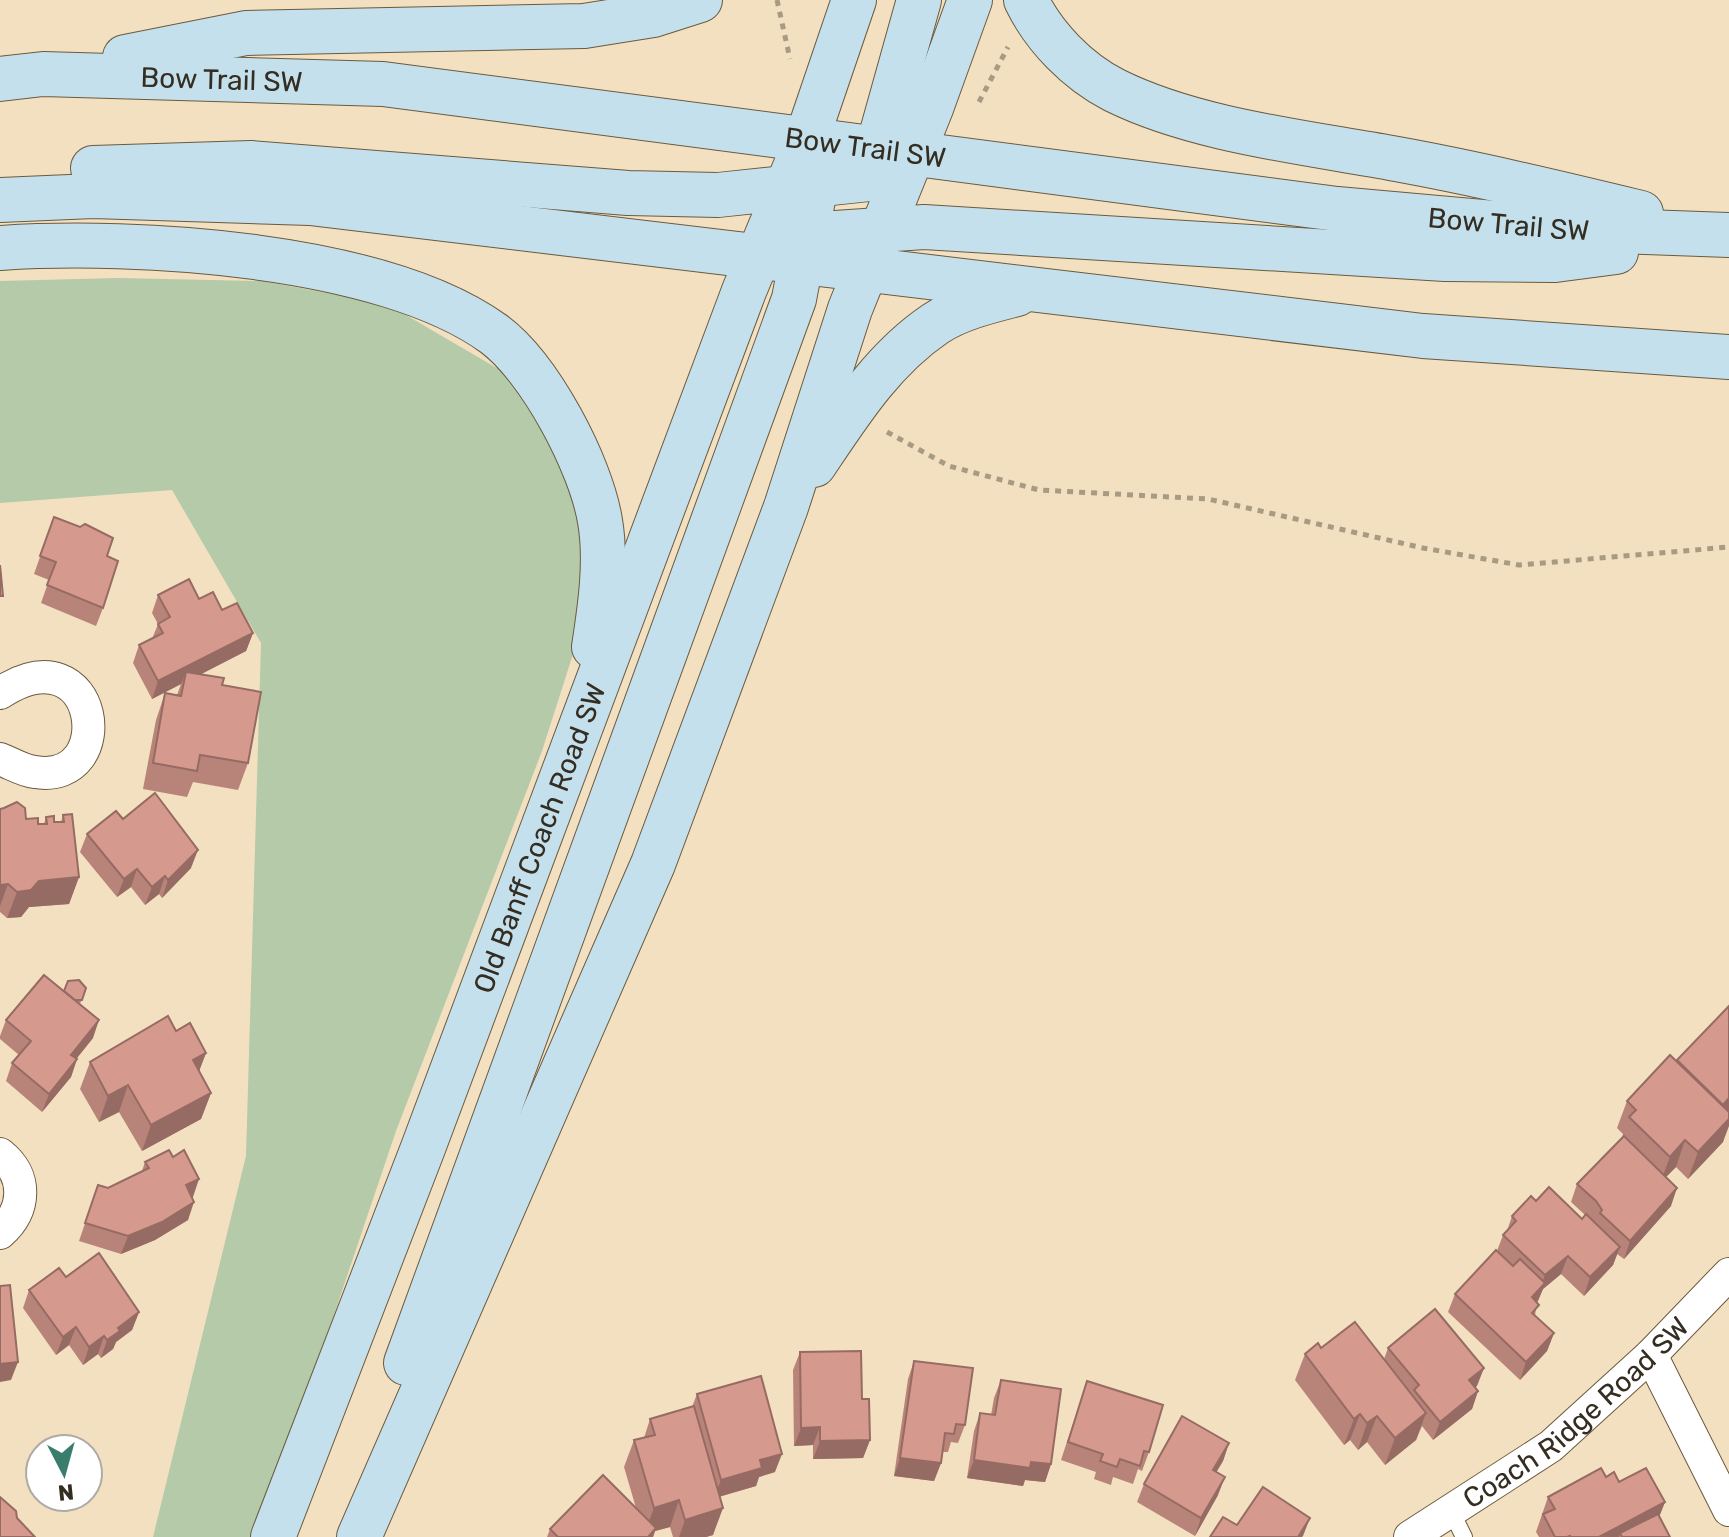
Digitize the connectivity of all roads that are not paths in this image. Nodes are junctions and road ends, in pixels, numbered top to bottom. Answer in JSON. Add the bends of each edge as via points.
{"nodes":[{"id":1,"x":700,"y":0,"type":"edge"},
{"id":2,"x":854,"y":0,"type":"edge"},
{"id":3,"x":919,"y":0,"type":"edge"},
{"id":4,"x":970,"y":0,"type":"edge"},
{"id":5,"x":1026,"y":0,"type":"edge"},
{"id":6,"x":43,"y":74,"type":"junction"},
{"id":7,"x":0,"y":79,"type":"edge"},
{"id":8,"x":806,"y":141,"type":"junction"},
{"id":9,"x":886,"y":161,"type":"junction"},
{"id":10,"x":0,"y":183,"type":"edge"},
{"id":11,"x":802,"y":185,"type":"junction"},
{"id":12,"x":0,"y":200,"type":"edge"},
{"id":13,"x":1729,"y":235,"type":"edge"},
{"id":14,"x":868,"y":243,"type":"junction"},
{"id":15,"x":0,"y":248,"type":"edge"},
{"id":16,"x":804,"y":249,"type":"junction"},
{"id":17,"x":760,"y":258,"type":"junction"},
{"id":18,"x":1036,"y":288,"type":"junction"},
{"id":19,"x":1729,"y":357,"type":"edge"},
{"id":20,"x":786,"y":507,"type":"junction"},
{"id":21,"x":0,"y":693,"type":"edge"},
{"id":22,"x":584,"y":722,"type":"junction"},
{"id":23,"x":0,"y":759,"type":"edge"},
{"id":24,"x":0,"y":1154,"type":"edge"},
{"id":25,"x":0,"y":1233,"type":"edge"},
{"id":26,"x":1729,"y":1274,"type":"edge"},
{"id":27,"x":1651,"y":1355,"type":"junction"},
{"id":28,"x":1729,"y":1510,"type":"edge"},
{"id":29,"x":1458,"y":1525,"type":"edge"},
{"id":30,"x":273,"y":1537,"type":"edge"},
{"id":31,"x":356,"y":1537,"type":"edge"},
{"id":32,"x":1410,"y":1537,"type":"edge"}],
"edges":[{"from":1,"to":6,"type":"main road","via":[[653,15],[584,26],[246,33]]},
{"from":2,"to":8,"type":"main road","name":"Old Banff Coach Road SW"},
{"from":3,"to":9,"type":"main road"},
{"from":4,"to":9,"type":"main road"},
{"from":5,"to":13,"type":"main road","via":[[1039,27],[1089,73],[1147,104],[1211,122],[1465,171]]},
{"from":6,"to":7,"type":"main road","name":"Bow Trail SW"},
{"from":6,"to":8,"type":"main road","name":"Bow Trail SW","via":[[383,84]]},
{"from":8,"to":9,"type":"main road","name":"Bow Trail SW"},
{"from":8,"to":11,"type":"main road","name":"Old Banff Coach Road SW"},
{"from":9,"to":11,"type":"main road"},
{"from":9,"to":13,"type":"main road","name":"Bow Trail SW","via":[[1562,229]]},
{"from":9,"to":14,"type":"main road"},
{"from":10,"to":11,"type":"main road","via":[[76,169],[251,163],[628,193],[718,195]]},
{"from":11,"to":16,"type":"main road"},
{"from":11,"to":17,"type":"main road","name":"Old Banff Coach Road SW"},
{"from":12,"to":17,"type":"main road","via":[[93,196],[310,203]]},
{"from":13,"to":14,"type":"main road","via":[[1555,260],[1445,259],[940,228]]},
{"from":14,"to":16,"type":"main road"},
{"from":14,"to":18,"type":"main road"},
{"from":14,"to":20,"type":"main road"},
{"from":15,"to":22,"type":"main road","via":[[118,247],[218,254],[350,273],[451,309],[495,336],[559,417],[584,465],[601,522],[601,602]]},
{"from":16,"to":17,"type":"main road","via":[[787,240]]},
{"from":16,"to":31,"type":"main road","via":[[794,299],[419,1324]]},
{"from":17,"to":22,"type":"main road","name":"Old Banff Coach Road SW"},
{"from":18,"to":19,"type":"main road","via":[[1423,336]]},
{"from":18,"to":20,"type":"main road","via":[[934,324],[871,380]]},
{"from":20,"to":31,"type":"main road","via":[[653,864]]},
{"from":21,"to":23,"type":"street","via":[[39,677],[54,678],[79,694],[91,722],[85,747],[66,766],[35,773]]},
{"from":22,"to":30,"type":"main road","name":"Old Banff Coach Road SW"},
{"from":24,"to":25,"type":"street","via":[[16,1171],[21,1198]]},
{"from":26,"to":27,"type":"street","name":"Coach Ridge Road SW"},
{"from":27,"to":28,"type":"street"},
{"from":27,"to":29,"type":"street","name":"Coach Ridge Road SW"},
{"from":29,"to":32,"type":"street","name":"Coach Ridge Road SW"}]}
